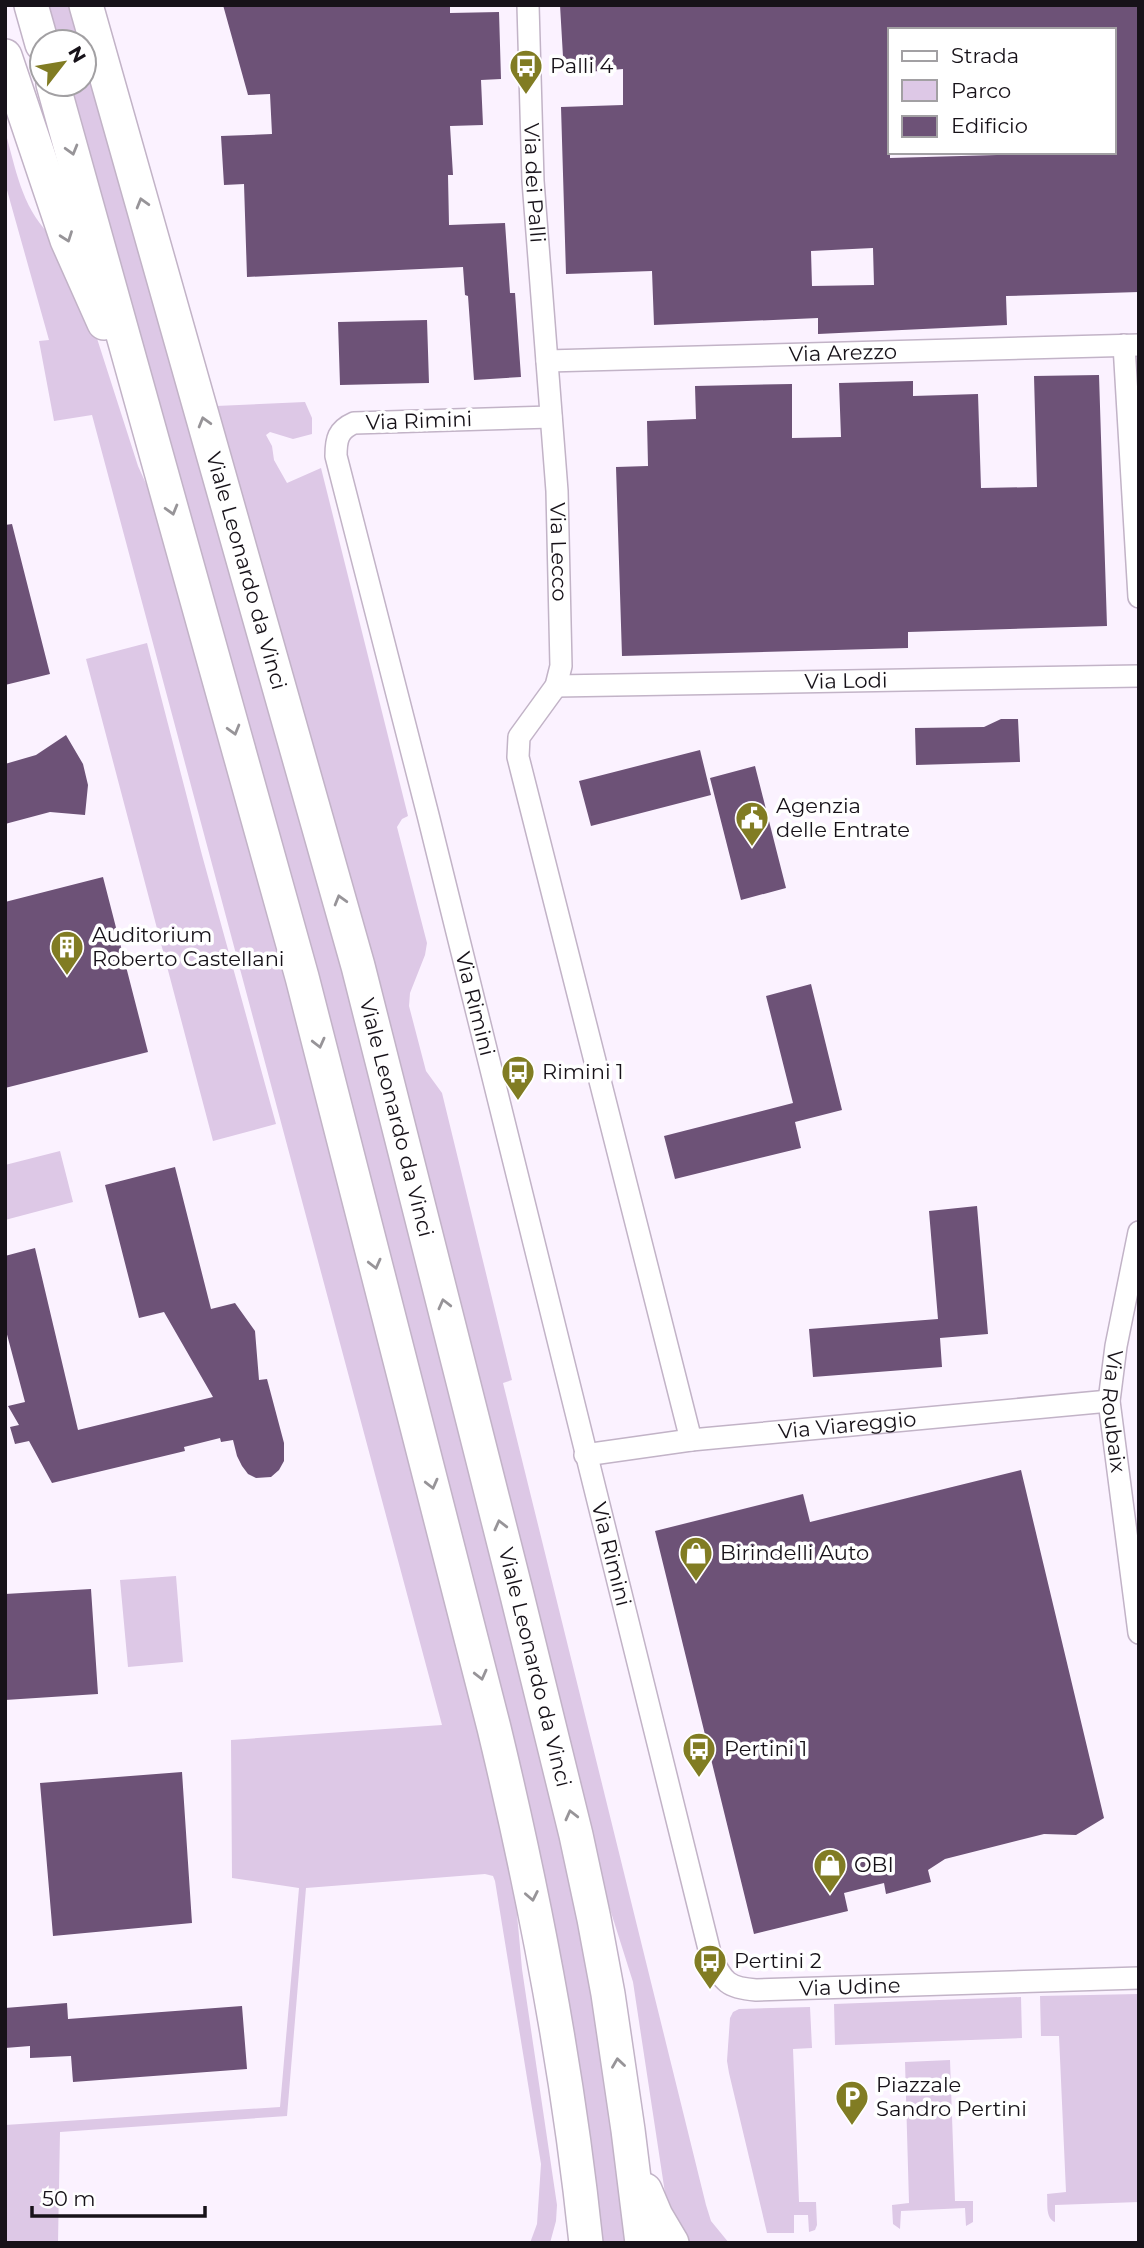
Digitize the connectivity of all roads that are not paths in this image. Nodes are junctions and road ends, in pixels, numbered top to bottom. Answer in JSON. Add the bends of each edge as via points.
{"nodes":[{"id":1,"x":31,"y":5,"type":"edge"},
{"id":2,"x":86,"y":5,"type":"edge"},
{"id":3,"x":528,"y":5,"type":"edge"},
{"id":4,"x":37,"y":28,"type":"edge"},
{"id":5,"x":5,"y":56,"type":"edge"},
{"id":6,"x":57,"y":98,"type":"edge"},
{"id":7,"x":1131,"y":345,"type":"edge"},
{"id":8,"x":547,"y":362,"type":"junction"},
{"id":9,"x":142,"y":402,"type":"junction"},
{"id":10,"x":551,"y":417,"type":"junction"},
{"id":11,"x":1139,"y":597,"type":"edge"},
{"id":12,"x":1139,"y":676,"type":"edge"},
{"id":13,"x":556,"y":686,"type":"junction"},
{"id":14,"x":1139,"y":1232,"type":"edge"},
{"id":15,"x":1109,"y":1401,"type":"junction"},
{"id":16,"x":691,"y":1440,"type":"junction"},
{"id":17,"x":585,"y":1455,"type":"junction"},
{"id":18,"x":1139,"y":1633,"type":"edge"},
{"id":19,"x":678,"y":1826,"type":"joint"},
{"id":20,"x":1139,"y":1978,"type":"edge"},
{"id":21,"x":628,"y":2130,"type":"junction"},
{"id":22,"x":575,"y":2150,"type":"junction"},
{"id":23,"x":562,"y":2243,"type":"edge"},
{"id":24,"x":586,"y":2243,"type":"edge"},
{"id":25,"x":642,"y":2243,"type":"edge"},
{"id":26,"x":672,"y":2243,"type":"edge"}],
"edges":[{"from":1,"to":4,"type":"highway"},
{"from":21,"to":2,"type":"highway","name":"Viale Leonardo da Vinci","one_way":true,"via":[[608,1994],[576,1835],[358,966]]},
{"from":3,"to":8,"type":"street","name":"Via dei Palli","via":[[533,181]]},
{"from":5,"to":9,"type":"highway","one_way":true,"via":[[67,240]]},
{"from":6,"to":9,"type":"highway","one_way":true},
{"from":7,"to":8,"type":"street","name":"Via Arezzo"},
{"from":7,"to":11,"type":"street"},
{"from":8,"to":10,"type":"street","name":"Via dei Palli"},
{"from":9,"to":22,"type":"highway","one_way":true,"via":[[303,977],[494,1728],[527,1871]]},
{"from":10,"to":13,"type":"street","name":"Via Lecco","via":[[561,666]]},
{"from":10,"to":17,"type":"street","name":"Via Rimini","via":[[354,423],[338,434],[336,456]]},
{"from":12,"to":13,"type":"street","name":"Via Lodi"},
{"from":13,"to":16,"type":"street","via":[[519,737],[518,757]]},
{"from":14,"to":15,"type":"street","name":"Via Roubaix"},
{"from":15,"to":16,"type":"street","name":"Via Viareggio"},
{"from":15,"to":18,"type":"street","name":"Via Roubaix"},
{"from":16,"to":17,"type":"street","name":"Via Viareggio"},
{"from":17,"to":19,"type":"street","name":"Via Rimini"},
{"from":19,"to":20,"type":"street","name":"Via Udine","via":[[711,1957],[734,1988]]},
{"from":21,"to":25,"type":"highway","name":"Viale Leonardo da Vinci"},
{"from":21,"to":26,"type":"highway","via":[[646,2193]]},
{"from":22,"to":23,"type":"highway","via":[[572,2202]]},
{"from":22,"to":24,"type":"highway"}]}
